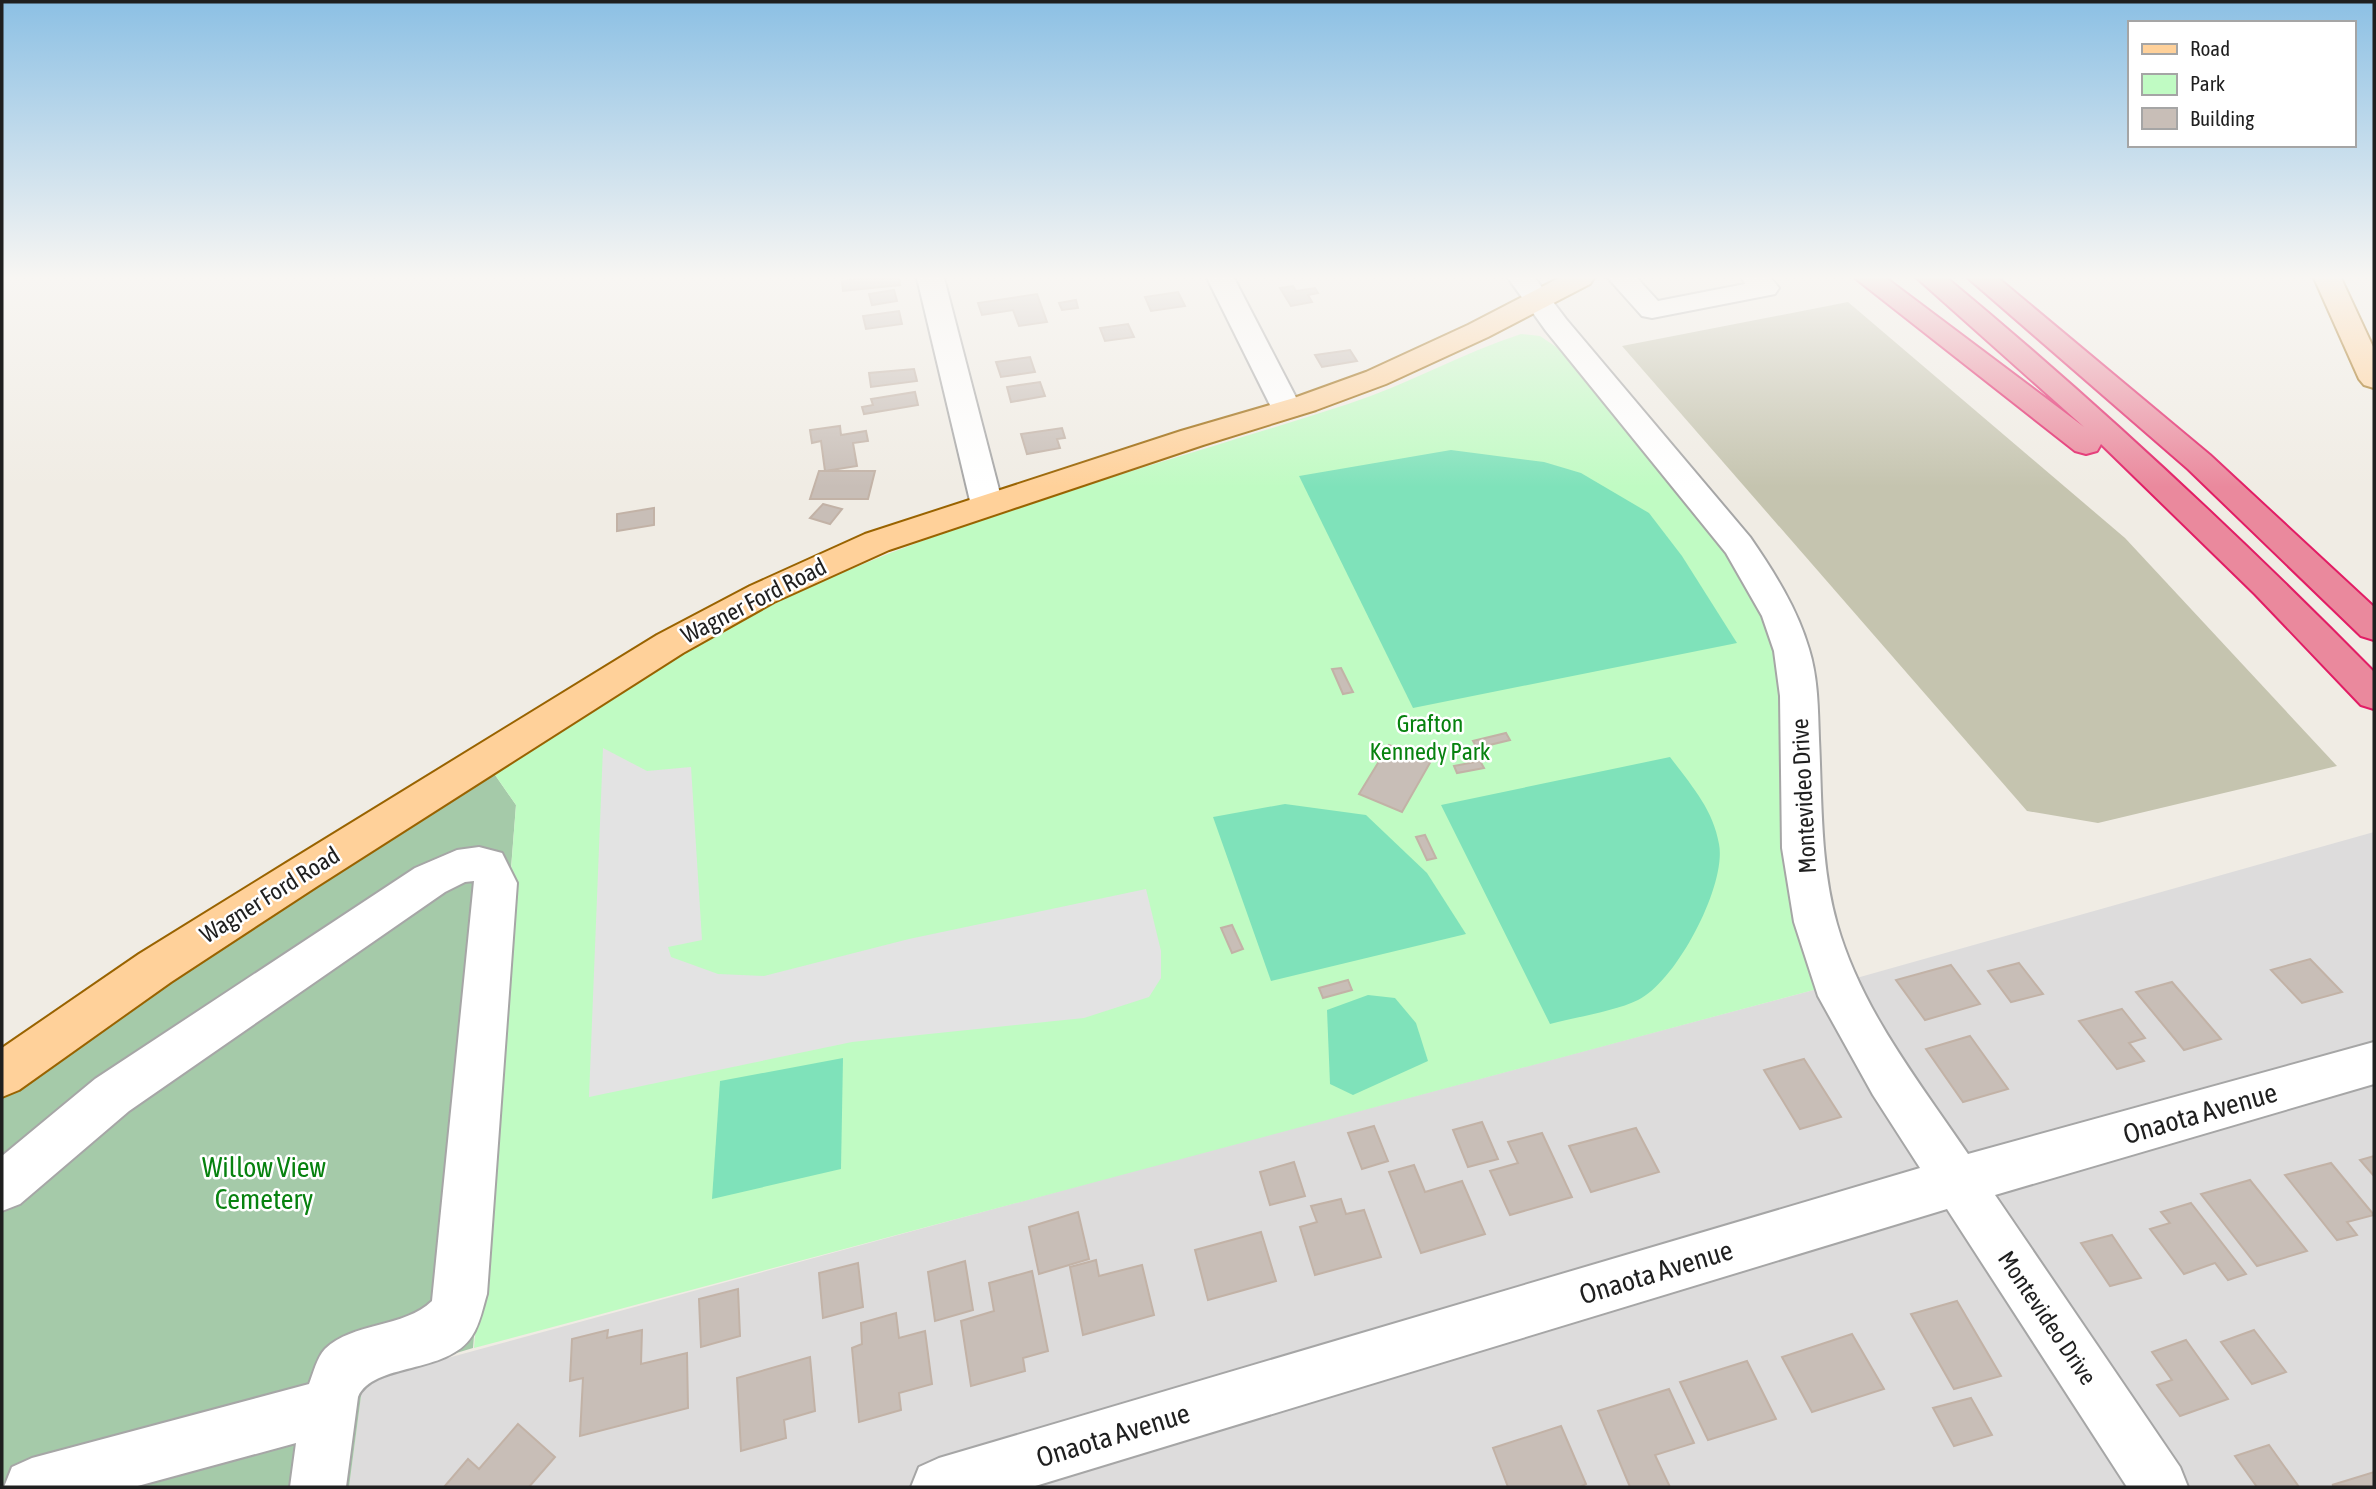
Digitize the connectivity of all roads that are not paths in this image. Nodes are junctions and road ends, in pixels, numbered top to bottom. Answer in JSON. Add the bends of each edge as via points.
{"nodes":[{"id":1,"x":947,"y":347,"type":"edge"},
{"id":2,"x":1255,"y":347,"type":"edge"},
{"id":3,"x":1429,"y":347,"type":"edge"},
{"id":4,"x":1575,"y":347,"type":"edge"},
{"id":5,"x":1959,"y":347,"type":"edge"},
{"id":6,"x":2014,"y":347,"type":"edge"},
{"id":7,"x":2063,"y":347,"type":"edge"},
{"id":8,"x":2359,"y":347,"type":"edge"},
{"id":9,"x":2374,"y":379,"type":"edge"},
{"id":10,"x":1287,"y":410,"type":"junction"},
{"id":11,"x":987,"y":505,"type":"junction"},
{"id":12,"x":2197,"y":516,"type":"junction"},
{"id":13,"x":2374,"y":627,"type":"edge"},
{"id":14,"x":2374,"y":695,"type":"edge"},
{"id":15,"x":2374,"y":1063,"type":"edge"},
{"id":16,"x":2,"y":1075,"type":"edge"},
{"id":17,"x":1956,"y":1182,"type":"junction"},
{"id":18,"x":2,"y":1187,"type":"edge"},
{"id":19,"x":329,"y":1406,"type":"junction"},
{"id":20,"x":32,"y":1487,"type":"edge"},
{"id":21,"x":318,"y":1487,"type":"edge"},
{"id":22,"x":939,"y":1487,"type":"edge"},
{"id":23,"x":2160,"y":1487,"type":"edge"}],
"edges":[{"from":1,"to":11,"type":"street"},
{"from":2,"to":10,"type":"street"},
{"from":3,"to":10,"type":"main road","name":"Wagner Ford Road","via":[[1376,378]]},
{"from":4,"to":17,"type":"street","name":"Montevideo Drive","via":[[1738,545],[1780,616],[1792,651],[1799,696],[1803,849],[1819,934],[1840,993]]},
{"from":5,"to":12,"type":"highway","via":[[2104,458]]},
{"from":6,"to":12,"type":"highway"},
{"from":7,"to":13,"type":"highway","via":[[2199,462]]},
{"from":8,"to":9,"type":"main road"},
{"from":10,"to":11,"type":"main road","name":"Wagner Ford Road"},
{"from":11,"to":16,"type":"main road","name":"Wagner Ford Road","via":[[877,542],[817,568],[670,644],[155,968]]},
{"from":12,"to":14,"type":"highway"},
{"from":15,"to":17,"type":"street","name":"Onaota Avenue"},
{"from":17,"to":22,"type":"street","name":"Onaota Avenue"},
{"from":17,"to":23,"type":"street","name":"Montevideo Drive"},
{"from":18,"to":19,"type":"street","via":[[112,1096],[430,880],[455,867],[474,862],[487,865],[496,883],[461,1294],[453,1318],[434,1336],[369,1354],[343,1368]]},
{"from":19,"to":20,"type":"street"},
{"from":19,"to":21,"type":"street"}]}
